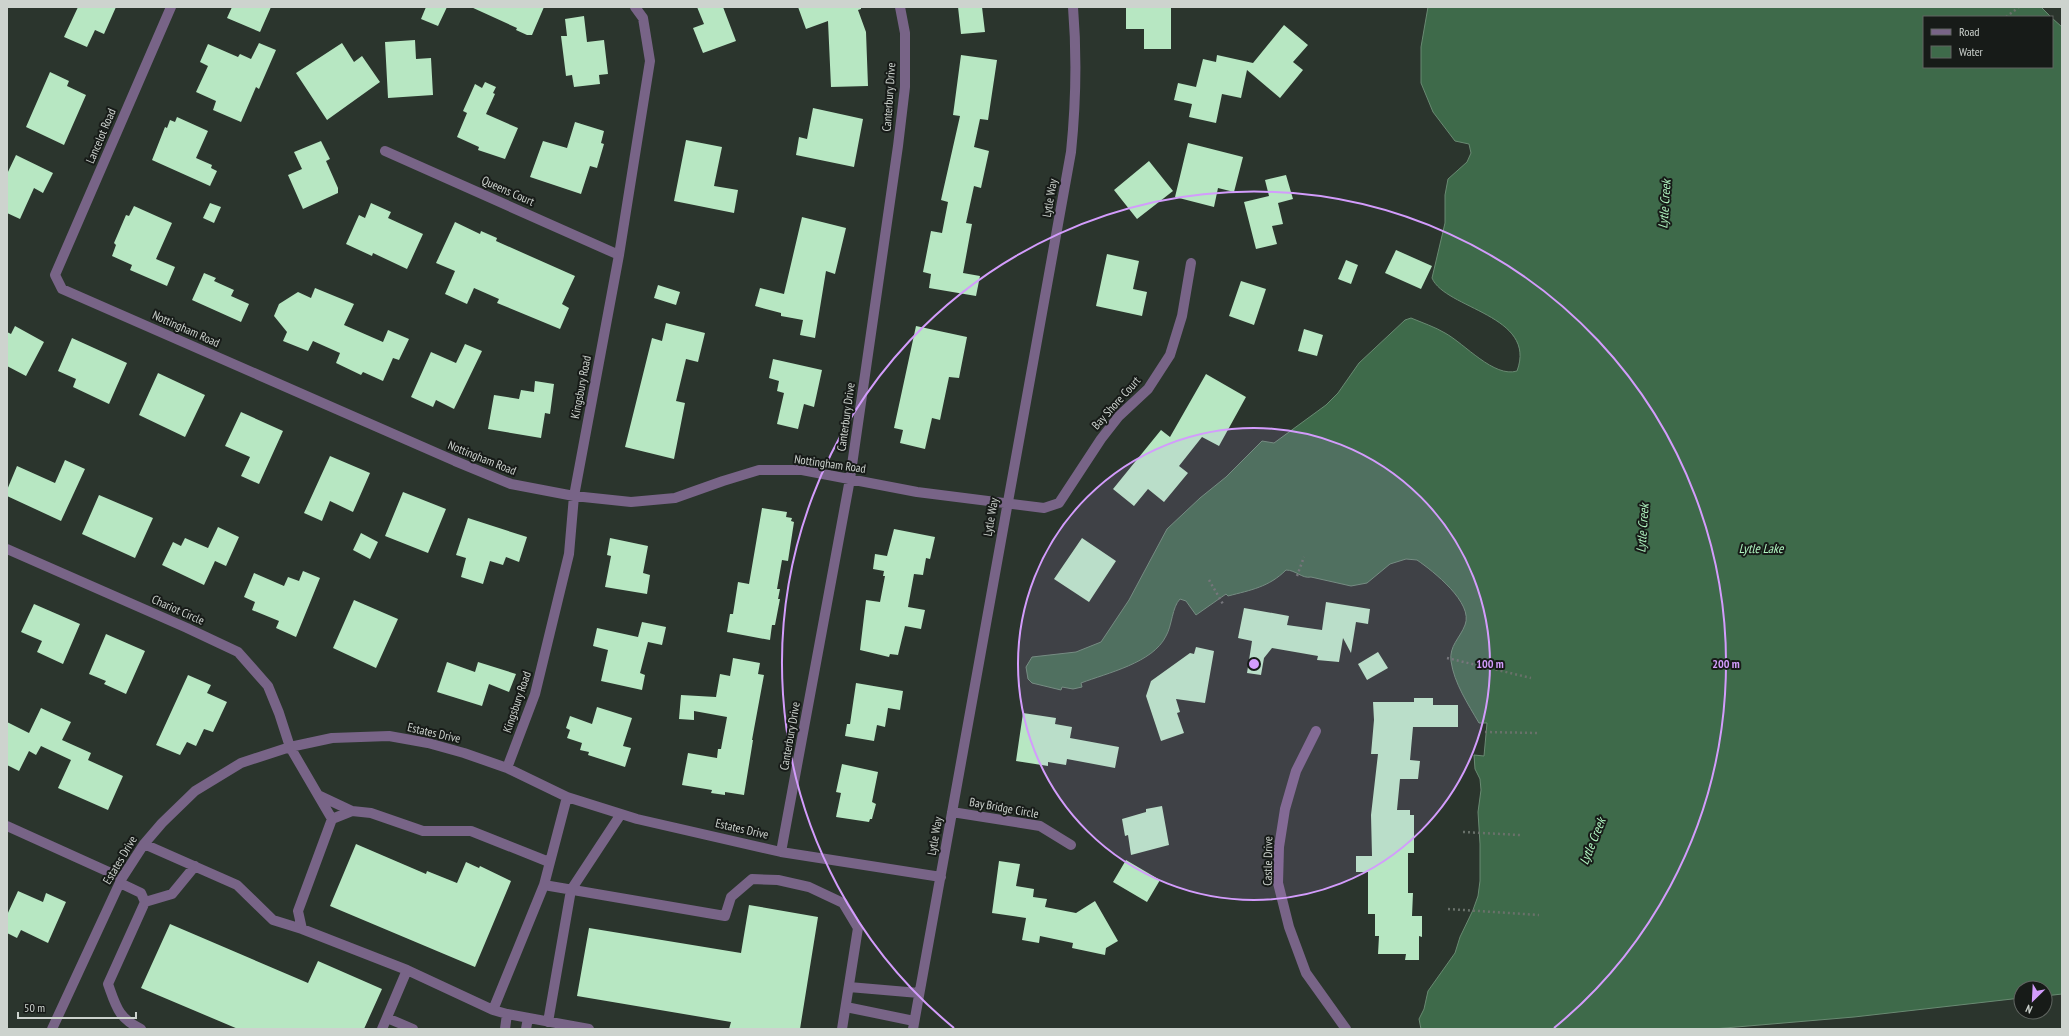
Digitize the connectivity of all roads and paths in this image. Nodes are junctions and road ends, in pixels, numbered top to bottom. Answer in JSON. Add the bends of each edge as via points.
{"nodes":[{"id":1,"x":171,"y":7,"type":"edge"},
{"id":2,"x":635,"y":7,"type":"edge"},
{"id":3,"x":900,"y":7,"type":"edge"},
{"id":4,"x":1073,"y":7,"type":"edge"},
{"id":5,"x":2019,"y":7,"type":"edge"},
{"id":6,"x":2007,"y":16,"type":"edge"},
{"id":7,"x":385,"y":151,"type":"dead end"},
{"id":8,"x":619,"y":255,"type":"junction"},
{"id":9,"x":1190,"y":263,"type":"dead end"},
{"id":10,"x":55,"y":275,"type":"joint"},
{"id":11,"x":850,"y":479,"type":"junction"},
{"id":12,"x":574,"y":496,"type":"junction"},
{"id":13,"x":1007,"y":504,"type":"junction"},
{"id":14,"x":7,"y":549,"type":"edge"},
{"id":15,"x":1304,"y":557,"type":"dead end"},
{"id":16,"x":1297,"y":576,"type":"dead end"},
{"id":17,"x":1209,"y":580,"type":"dead end"},
{"id":18,"x":1223,"y":604,"type":"dead end"},
{"id":19,"x":1446,"y":658,"type":"dead end"},
{"id":20,"x":1531,"y":678,"type":"dead end"},
{"id":21,"x":1316,"y":731,"type":"dead end"},
{"id":22,"x":1485,"y":732,"type":"dead end"},
{"id":23,"x":1537,"y":733,"type":"dead end"},
{"id":24,"x":290,"y":747,"type":"junction"},
{"id":25,"x":507,"y":768,"type":"junction"},
{"id":26,"x":318,"y":795,"type":"junction"},
{"id":27,"x":567,"y":797,"type":"junction"},
{"id":28,"x":352,"y":810,"type":"junction"},
{"id":29,"x":952,"y":812,"type":"junction"},
{"id":30,"x":621,"y":814,"type":"junction"},
{"id":31,"x":332,"y":819,"type":"junction"},
{"id":32,"x":7,"y":826,"type":"edge"},
{"id":33,"x":1463,"y":832,"type":"dead end"},
{"id":34,"x":1520,"y":835,"type":"dead end"},
{"id":35,"x":144,"y":844,"type":"junction"},
{"id":36,"x":1071,"y":845,"type":"dead end"},
{"id":37,"x":781,"y":852,"type":"junction"},
{"id":38,"x":549,"y":862,"type":"junction"},
{"id":39,"x":195,"y":866,"type":"junction"},
{"id":40,"x":941,"y":877,"type":"junction"},
{"id":41,"x":121,"y":880,"type":"junction"},
{"id":42,"x":544,"y":885,"type":"junction"},
{"id":43,"x":571,"y":890,"type":"junction"},
{"id":44,"x":145,"y":902,"type":"junction"},
{"id":45,"x":1448,"y":909,"type":"dead end"},
{"id":46,"x":1539,"y":915,"type":"dead end"},
{"id":47,"x":302,"y":929,"type":"junction"},
{"id":48,"x":407,"y":970,"type":"junction"},
{"id":49,"x":849,"y":987,"type":"junction"},
{"id":50,"x":920,"y":993,"type":"junction"},
{"id":51,"x":846,"y":1007,"type":"junction"},
{"id":52,"x":493,"y":1010,"type":"junction"},
{"id":53,"x":507,"y":1014,"type":"junction"},
{"id":54,"x":387,"y":1018,"type":"junction"},
{"id":55,"x":528,"y":1018,"type":"junction"},
{"id":56,"x":548,"y":1022,"type":"junction"},
{"id":57,"x":913,"y":1025,"type":"edge"},
{"id":58,"x":52,"y":1029,"type":"edge"},
{"id":59,"x":141,"y":1029,"type":"edge"},
{"id":60,"x":382,"y":1029,"type":"edge"},
{"id":61,"x":413,"y":1029,"type":"edge"},
{"id":62,"x":505,"y":1029,"type":"edge"},
{"id":63,"x":526,"y":1029,"type":"edge"},
{"id":64,"x":589,"y":1029,"type":"edge"},
{"id":65,"x":842,"y":1029,"type":"edge"},
{"id":66,"x":1346,"y":1029,"type":"edge"}],
"edges":[{"from":1,"to":10,"type":"street","name":"Lancelot Road"},
{"from":2,"to":8,"type":"street","name":"Kingsbury Road","via":[[644,18],[650,61]]},
{"from":3,"to":11,"type":"street","name":"Canterbury Drive","via":[[905,34],[906,87]]},
{"from":4,"to":13,"type":"street","name":"Lytle Way","via":[[1076,98],[1071,152]]},
{"from":5,"to":6,"type":"path"},
{"from":7,"to":8,"type":"street","name":"Queens Court"},
{"from":8,"to":12,"type":"street","name":"Kingsbury Road"},
{"from":9,"to":13,"type":"street","name":"Bay Shore Court","via":[[1182,316],[1170,355],[1148,389],[1114,422],[1059,503],[1044,508]]},
{"from":10,"to":12,"type":"street","name":"Nottingham Road","via":[[62,289],[455,461],[511,484]]},
{"from":11,"to":12,"type":"street","name":"Nottingham Road","via":[[802,470],[759,470],[675,498],[631,502]]},
{"from":11,"to":13,"type":"street","name":"Nottingham Road","via":[[917,492]]},
{"from":11,"to":37,"type":"street","name":"Canterbury Drive"},
{"from":12,"to":25,"type":"street","name":"Kingsbury Road","via":[[569,554],[549,642],[535,694]]},
{"from":13,"to":29,"type":"street","name":"Lytle Way"},
{"from":14,"to":24,"type":"street","name":"Chariot Circle","via":[[238,652],[268,686],[280,713]]},
{"from":15,"to":16,"type":"path"},
{"from":17,"to":18,"type":"path"},
{"from":19,"to":20,"type":"path"},
{"from":21,"to":66,"type":"street","name":"Castle Drive","via":[[1296,771],[1285,809],[1279,847],[1278,883],[1289,927],[1306,973]]},
{"from":22,"to":23,"type":"path"},
{"from":24,"to":25,"type":"street","name":"Estates Drive","via":[[332,738],[389,736],[464,753]]},
{"from":24,"to":26,"type":"street","name":"Chariot Circle"},
{"from":24,"to":35,"type":"street","name":"Estates Drive","via":[[242,763],[195,791]]},
{"from":25,"to":27,"type":"street","name":"Estates Drive"},
{"from":26,"to":28,"type":"street"},
{"from":26,"to":31,"type":"street","name":"Chariot Circle"},
{"from":27,"to":30,"type":"street","name":"Estates Drive"},
{"from":27,"to":38,"type":"street"},
{"from":28,"to":31,"type":"street"},
{"from":28,"to":38,"type":"street","via":[[371,813],[423,832],[471,831]]},
{"from":29,"to":36,"type":"street","name":"Bay Bridge Circle","via":[[1040,826]]},
{"from":29,"to":40,"type":"street","name":"Lytle Way"},
{"from":30,"to":37,"type":"street","name":"Estates Drive"},
{"from":30,"to":43,"type":"street"},
{"from":31,"to":47,"type":"street","via":[[298,911]]},
{"from":32,"to":41,"type":"street"},
{"from":33,"to":34,"type":"path"},
{"from":35,"to":39,"type":"street"},
{"from":35,"to":41,"type":"street","name":"Estates Drive"},
{"from":37,"to":40,"type":"street","name":"Estates Drive"},
{"from":38,"to":42,"type":"street"},
{"from":39,"to":44,"type":"street","via":[[172,894]]},
{"from":39,"to":47,"type":"street","via":[[238,885],[273,920]]},
{"from":40,"to":50,"type":"street","name":"Lytle Way"},
{"from":41,"to":44,"type":"street","via":[[141,893]]},
{"from":41,"to":58,"type":"street","name":"Estates Drive"},
{"from":42,"to":43,"type":"street"},
{"from":42,"to":52,"type":"street"},
{"from":43,"to":49,"type":"street","via":[[725,916],[731,897],[752,879],[778,880],[809,887],[844,903],[858,928]]},
{"from":43,"to":56,"type":"street"},
{"from":44,"to":59,"type":"street","via":[[108,984],[117,1010],[128,1023]]},
{"from":45,"to":46,"type":"path"},
{"from":47,"to":48,"type":"street"},
{"from":48,"to":52,"type":"street"},
{"from":48,"to":54,"type":"street"},
{"from":49,"to":50,"type":"street"},
{"from":49,"to":51,"type":"street"},
{"from":50,"to":57,"type":"street","name":"Lytle Way"},
{"from":51,"to":57,"type":"street"},
{"from":51,"to":65,"type":"street"},
{"from":52,"to":53,"type":"street"},
{"from":53,"to":55,"type":"street"},
{"from":53,"to":62,"type":"street"},
{"from":54,"to":60,"type":"street"},
{"from":54,"to":61,"type":"street"},
{"from":55,"to":56,"type":"street"},
{"from":55,"to":63,"type":"street"},
{"from":56,"to":64,"type":"street"}]}
